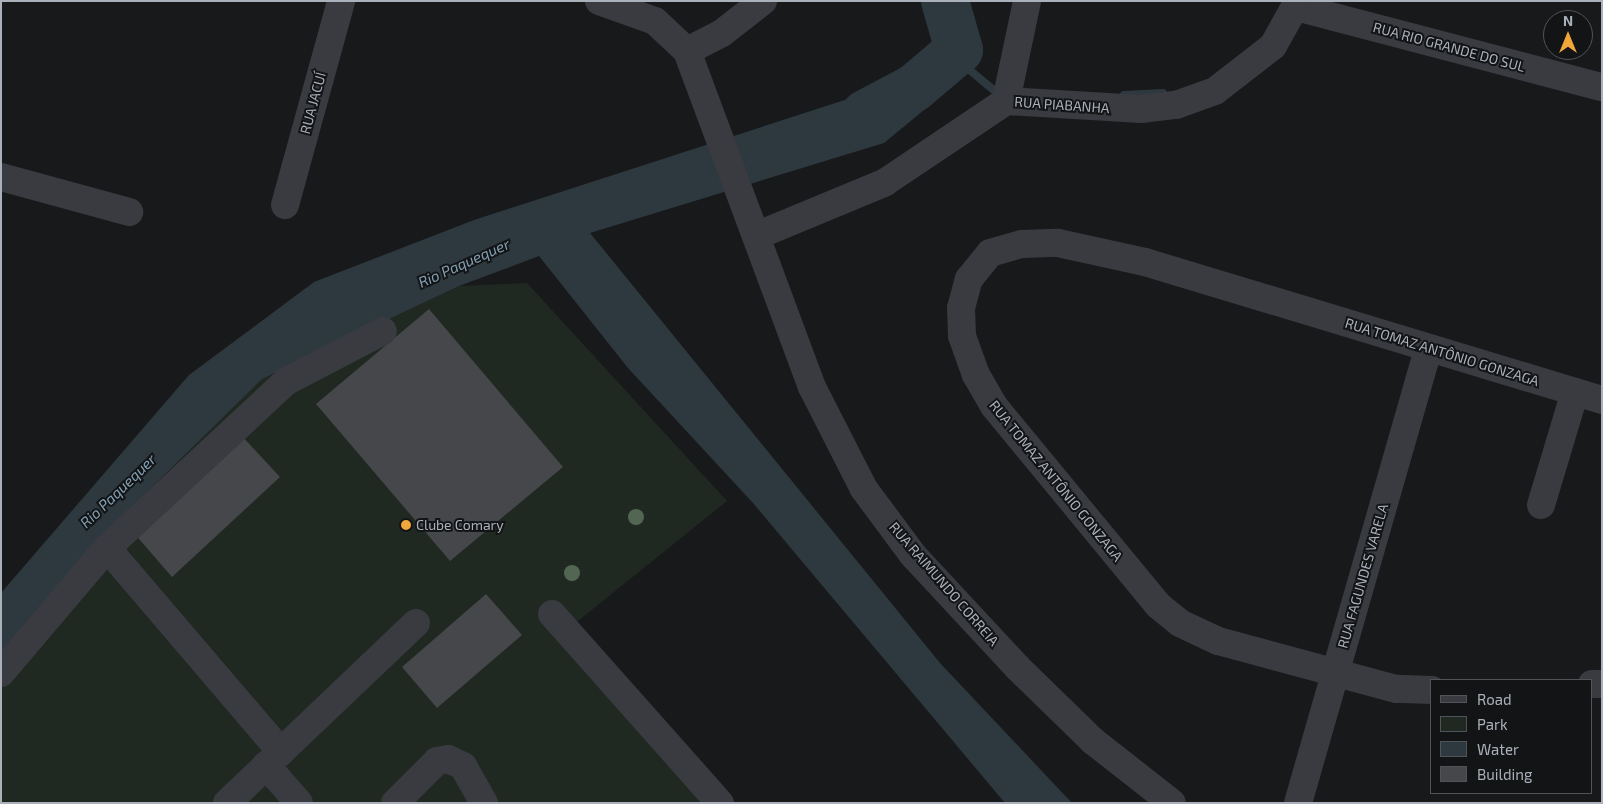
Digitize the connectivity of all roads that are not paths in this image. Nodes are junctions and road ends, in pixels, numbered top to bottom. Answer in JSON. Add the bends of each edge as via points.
{"nodes":[{"id":1,"x":341,"y":1,"type":"edge"},
{"id":2,"x":599,"y":1,"type":"edge"},
{"id":3,"x":763,"y":1,"type":"edge"},
{"id":4,"x":1027,"y":1,"type":"edge"},
{"id":5,"x":1297,"y":4,"type":"edge"},
{"id":6,"x":687,"y":51,"type":"junction"},
{"id":7,"x":1602,"y":87,"type":"edge"},
{"id":8,"x":1006,"y":101,"type":"junction"},
{"id":9,"x":1,"y":177,"type":"edge"},
{"id":10,"x":285,"y":205,"type":"dead end"},
{"id":11,"x":129,"y":212,"type":"dead end"},
{"id":12,"x":756,"y":236,"type":"junction"},
{"id":13,"x":383,"y":331,"type":"dead end"},
{"id":14,"x":1428,"y":349,"type":"junction"},
{"id":15,"x":1574,"y":392,"type":"junction"},
{"id":16,"x":1602,"y":400,"type":"edge"},
{"id":17,"x":1541,"y":505,"type":"dead end"},
{"id":18,"x":108,"y":548,"type":"junction"},
{"id":19,"x":552,"y":614,"type":"dead end"},
{"id":20,"x":416,"y":623,"type":"dead end"},
{"id":21,"x":1336,"y":672,"type":"junction"},
{"id":22,"x":1,"y":673,"type":"edge"},
{"id":23,"x":1430,"y":690,"type":"edge"},
{"id":24,"x":273,"y":759,"type":"junction"},
{"id":25,"x":227,"y":803,"type":"edge"},
{"id":26,"x":299,"y":803,"type":"edge"},
{"id":27,"x":395,"y":803,"type":"edge"},
{"id":28,"x":484,"y":803,"type":"edge"},
{"id":29,"x":720,"y":803,"type":"edge"},
{"id":30,"x":1172,"y":803,"type":"edge"},
{"id":31,"x":1298,"y":803,"type":"edge"}],
"edges":[{"from":1,"to":10,"type":"street","name":"RUA JACUÍ"},
{"from":2,"to":6,"type":"street","via":[[655,21]]},
{"from":3,"to":6,"type":"street","via":[[722,33]]},
{"from":4,"to":8,"type":"street"},
{"from":5,"to":7,"type":"street","name":"RUA RIO GRANDE DO SUL"},
{"from":5,"to":8,"type":"street","name":"RUA PIABANHA","via":[[1273,46],[1248,68],[1215,91],[1176,105],[1140,109]]},
{"from":6,"to":12,"type":"street","name":"RUA RAIMUNDO CORREIA","via":[[715,116]]},
{"from":8,"to":12,"type":"street","name":"RUA PIABANHA","via":[[884,183]]},
{"from":9,"to":11,"type":"street"},
{"from":12,"to":30,"type":"street","name":"RUA RAIMUNDO CORREIA","via":[[812,387],[864,489],[914,554],[1011,661],[1094,741]]},
{"from":13,"to":18,"type":"street","via":[[287,381]]},
{"from":14,"to":15,"type":"street","name":"RUA TOMAZ ANTÔNIO GONZAGA"},
{"from":14,"to":21,"type":"street","name":"RUA FAGUNDES VARELA"},
{"from":14,"to":21,"type":"street","name":"RUA TOMAZ ANTÔNIO GONZAGA","via":[[1145,262],[1058,243],[1022,244],[990,253],[969,280],[961,308],[962,336],[976,375],[994,406],[1140,586],[1180,623],[1218,641]]},
{"from":15,"to":16,"type":"street","name":"RUA TOMAZ ANTÔNIO GONZAGA"},
{"from":15,"to":17,"type":"street"},
{"from":18,"to":22,"type":"street"},
{"from":18,"to":24,"type":"street"},
{"from":19,"to":29,"type":"street"},
{"from":20,"to":24,"type":"street"},
{"from":21,"to":23,"type":"street","name":"RUA TOMAZ ANTÔNIO GONZAGA","via":[[1396,689]]},
{"from":21,"to":31,"type":"street","name":"RUA FAGUNDES VARELA"},
{"from":24,"to":25,"type":"street"},
{"from":24,"to":26,"type":"street"},
{"from":27,"to":28,"type":"street","via":[[437,761],[448,758],[463,766]]}]}
